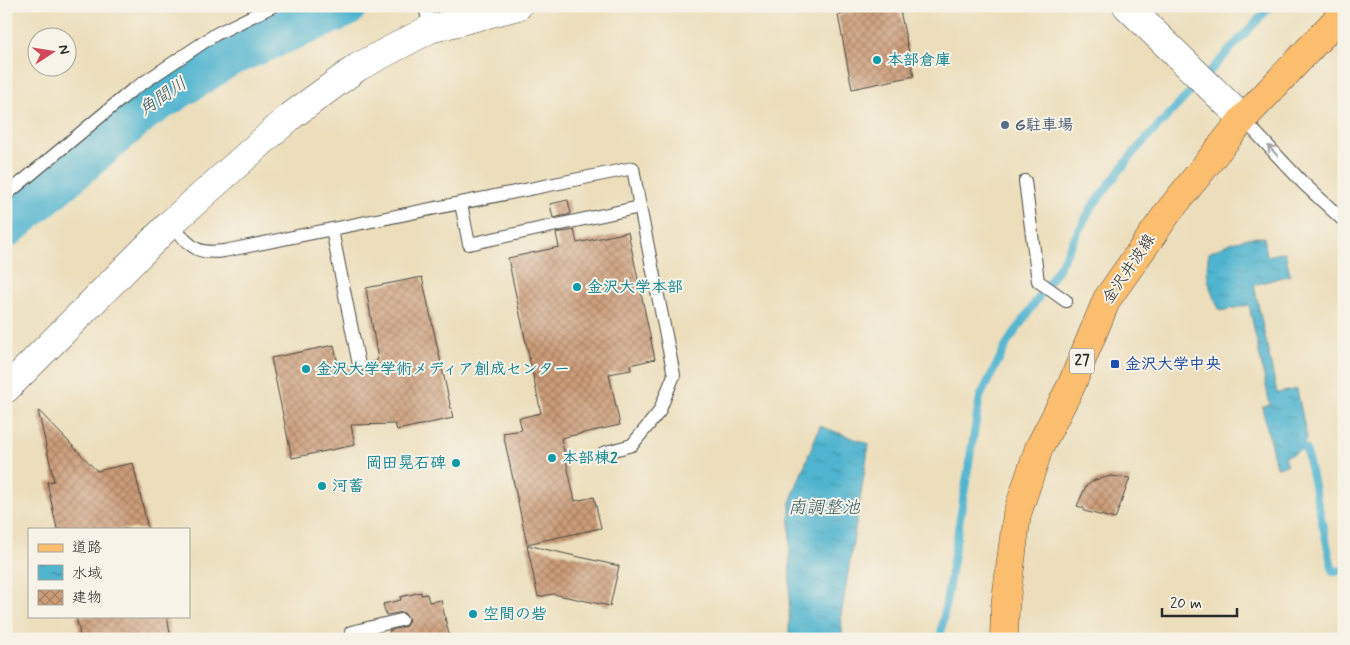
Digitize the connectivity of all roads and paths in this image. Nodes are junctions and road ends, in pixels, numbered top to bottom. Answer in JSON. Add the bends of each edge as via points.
{"nodes":[{"id":1,"x":274,"y":6,"type":"edge"},
{"id":2,"x":518,"y":6,"type":"edge"},
{"id":3,"x":1127,"y":6,"type":"edge"},
{"id":4,"x":1344,"y":12,"type":"edge"},
{"id":5,"x":428,"y":18,"type":"edge"},
{"id":6,"x":1242,"y":119,"type":"junction"},
{"id":7,"x":1025,"y":181,"type":"dead end"},
{"id":8,"x":6,"y":195,"type":"edge"},
{"id":9,"x":461,"y":204,"type":"junction"},
{"id":10,"x":640,"y":207,"type":"junction"},
{"id":11,"x":1344,"y":221,"type":"edge"},
{"id":12,"x":170,"y":224,"type":"junction"},
{"id":13,"x":332,"y":230,"type":"junction"},
{"id":14,"x":1063,"y":299,"type":"dead end"},
{"id":15,"x":359,"y":365,"type":"dead end"},
{"id":16,"x":6,"y":389,"type":"edge"},
{"id":17,"x":603,"y":453,"type":"dead end"},
{"id":18,"x":401,"y":620,"type":"dead end"},
{"id":19,"x":352,"y":639,"type":"edge"},
{"id":20,"x":1004,"y":639,"type":"edge"}],
"edges":[{"from":1,"to":8,"type":"lane","via":[[216,34],[131,91]]},
{"from":2,"to":5,"type":"street"},
{"from":3,"to":6,"type":"street"},
{"from":4,"to":6,"type":"main road","name":"金沢井波線","number":"27"},
{"from":5,"to":12,"type":"street","via":[[291,116]]},
{"from":11,"to":6,"type":"lane","one_way":true},
{"from":6,"to":20,"type":"main road","name":"金沢井波線","number":"27","via":[[1169,211],[1107,299],[1071,386],[1039,448],[1017,514]]},
{"from":7,"to":14,"type":"lane","via":[[1038,281]]},
{"from":9,"to":10,"type":"lane","via":[[633,168]]},
{"from":9,"to":10,"type":"lane","via":[[469,244]]},
{"from":9,"to":13,"type":"lane"},
{"from":10,"to":17,"type":"lane","via":[[674,375],[659,412],[632,445]]},
{"from":12,"to":13,"type":"lane","via":[[194,249],[206,253]]},
{"from":12,"to":16,"type":"street"},
{"from":13,"to":15,"type":"lane"},
{"from":18,"to":19,"type":"lane","via":[[351,632]]}]}
